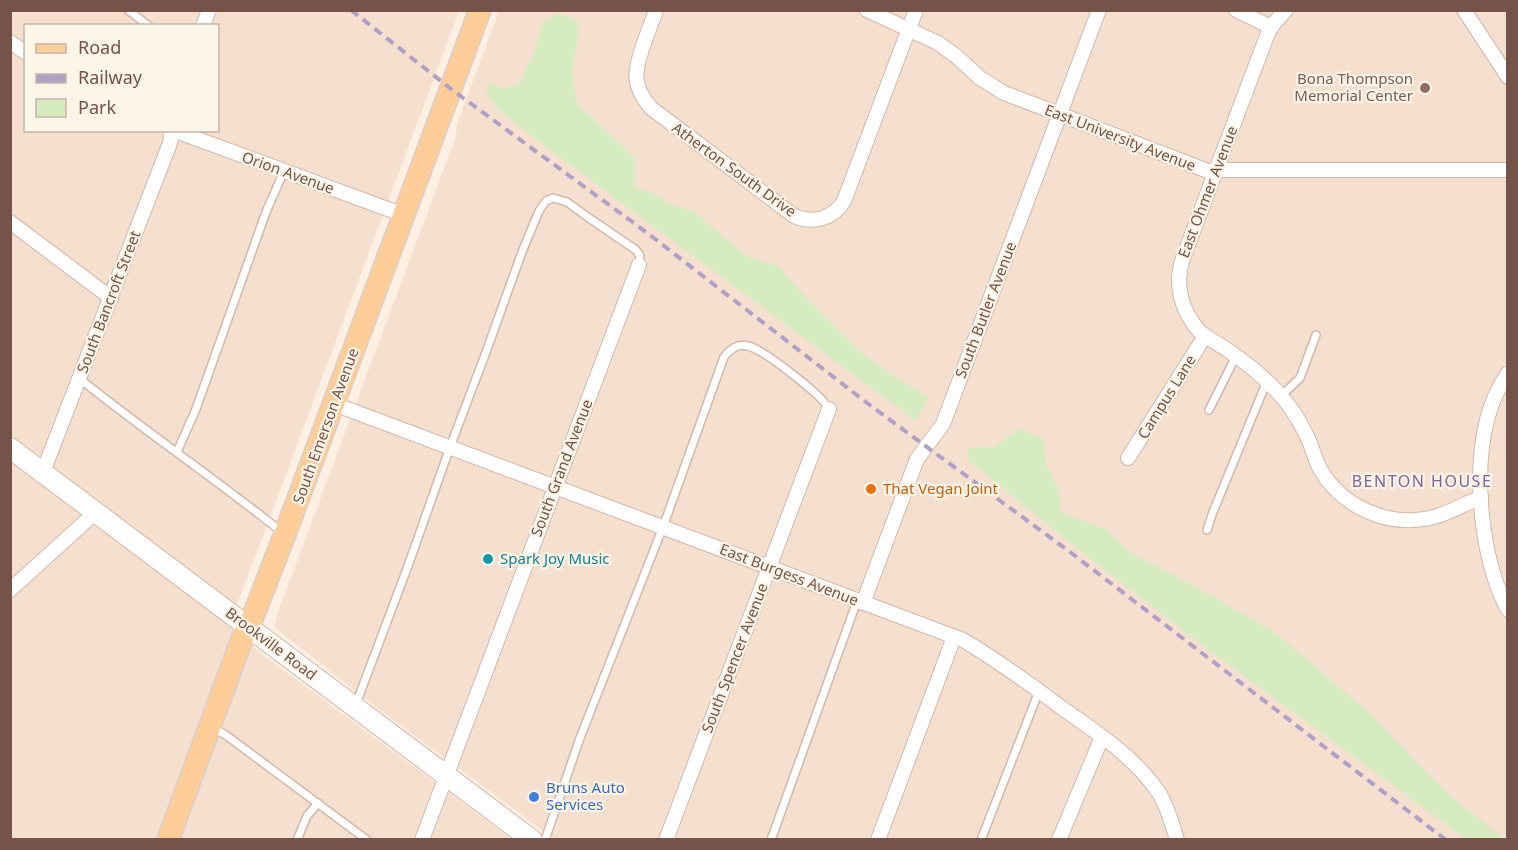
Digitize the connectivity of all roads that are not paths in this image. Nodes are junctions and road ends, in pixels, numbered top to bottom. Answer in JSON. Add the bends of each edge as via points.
{"nodes":[{"id":1,"x":128,"y":10,"type":"edge"},
{"id":2,"x":480,"y":10,"type":"edge"},
{"id":3,"x":656,"y":10,"type":"edge"},
{"id":4,"x":867,"y":10,"type":"edge"},
{"id":5,"x":916,"y":10,"type":"edge"},
{"id":6,"x":1099,"y":10,"type":"edge"},
{"id":7,"x":1236,"y":10,"type":"edge"},
{"id":8,"x":1286,"y":10,"type":"edge"},
{"id":9,"x":1464,"y":10,"type":"edge"},
{"id":10,"x":146,"y":24,"type":"edge"},
{"id":11,"x":1272,"y":27,"type":"junction"},
{"id":12,"x":909,"y":29,"type":"junction"},
{"id":13,"x":10,"y":42,"type":"edge"},
{"id":14,"x":24,"y":52,"type":"edge"},
{"id":15,"x":1508,"y":77,"type":"edge"},
{"id":16,"x":1060,"y":115,"type":"junction"},
{"id":17,"x":171,"y":132,"type":"edge"},
{"id":18,"x":177,"y":132,"type":"edge"},
{"id":19,"x":1216,"y":170,"type":"junction"},
{"id":20,"x":1508,"y":170,"type":"edge"},
{"id":21,"x":284,"y":171,"type":"junction"},
{"id":22,"x":404,"y":215,"type":"junction"},
{"id":23,"x":10,"y":222,"type":"edge"},
{"id":24,"x":639,"y":265,"type":"joint"},
{"id":25,"x":111,"y":298,"type":"junction"},
{"id":26,"x":1316,"y":335,"type":"dead end"},
{"id":27,"x":1205,"y":336,"type":"junction"},
{"id":28,"x":1236,"y":356,"type":"junction"},
{"id":29,"x":1508,"y":373,"type":"edge"},
{"id":30,"x":80,"y":379,"type":"junction"},
{"id":31,"x":1267,"y":381,"type":"junction"},
{"id":32,"x":1281,"y":396,"type":"junction"},
{"id":33,"x":334,"y":404,"type":"junction"},
{"id":34,"x":829,"y":409,"type":"joint"},
{"id":35,"x":1209,"y":410,"type":"dead end"},
{"id":36,"x":450,"y":447,"type":"junction"},
{"id":37,"x":10,"y":448,"type":"edge"},
{"id":38,"x":177,"y":452,"type":"junction"},
{"id":39,"x":1128,"y":458,"type":"dead end"},
{"id":40,"x":43,"y":472,"type":"junction"},
{"id":41,"x":555,"y":487,"type":"junction"},
{"id":42,"x":1481,"y":497,"type":"junction"},
{"id":43,"x":96,"y":512,"type":"junction"},
{"id":44,"x":663,"y":527,"type":"junction"},
{"id":45,"x":1207,"y":530,"type":"dead end"},
{"id":46,"x":285,"y":534,"type":"junction"},
{"id":47,"x":769,"y":568,"type":"junction"},
{"id":48,"x":10,"y":590,"type":"edge"},
{"id":49,"x":860,"y":602,"type":"junction"},
{"id":50,"x":1508,"y":610,"type":"edge"},
{"id":51,"x":248,"y":627,"type":"junction"},
{"id":52,"x":954,"y":637,"type":"junction"},
{"id":53,"x":1039,"y":691,"type":"junction"},
{"id":54,"x":355,"y":707,"type":"junction"},
{"id":55,"x":210,"y":726,"type":"junction"},
{"id":56,"x":1102,"y":737,"type":"junction"},
{"id":57,"x":447,"y":776,"type":"junction"},
{"id":58,"x":318,"y":803,"type":"junction"},
{"id":59,"x":168,"y":840,"type":"edge"},
{"id":60,"x":297,"y":840,"type":"edge"},
{"id":61,"x":367,"y":840,"type":"edge"},
{"id":62,"x":422,"y":840,"type":"edge"},
{"id":63,"x":532,"y":840,"type":"edge"},
{"id":64,"x":545,"y":840,"type":"edge"},
{"id":65,"x":666,"y":840,"type":"edge"},
{"id":66,"x":771,"y":840,"type":"edge"},
{"id":67,"x":878,"y":840,"type":"edge"},
{"id":68,"x":981,"y":840,"type":"edge"},
{"id":69,"x":1059,"y":840,"type":"edge"},
{"id":70,"x":1177,"y":840,"type":"edge"}],
"edges":[{"from":1,"to":10,"type":"lane"},
{"from":2,"to":22,"type":"main road","name":"South Emerson Avenue"},
{"from":3,"to":12,"type":"street","name":"Atherton South Drive","via":[[637,63],[640,95],[651,108],[794,216],[810,220],[832,214],[844,201]]},
{"from":4,"to":12,"type":"street","name":"East University Avenue"},
{"from":5,"to":12,"type":"street","name":"Atherton South Drive"},
{"from":6,"to":16,"type":"street","name":"South Butler Avenue"},
{"from":7,"to":11,"type":"street"},
{"from":8,"to":11,"type":"street","name":"East Ohmer Avenue"},
{"from":9,"to":15,"type":"street"},
{"from":11,"to":19,"type":"street","name":"East Ohmer Avenue"},
{"from":12,"to":16,"type":"street","name":"East University Avenue","via":[[945,48],[1004,93]]},
{"from":13,"to":14,"type":"street"},
{"from":16,"to":19,"type":"street","name":"East University Avenue","via":[[1203,170]]},
{"from":16,"to":49,"type":"street","name":"South Butler Avenue","via":[[943,424],[916,459]]},
{"from":17,"to":25,"type":"street","name":"South Bancroft Street"},
{"from":18,"to":21,"type":"street","name":"Orion Avenue"},
{"from":19,"to":20,"type":"street","name":"East University Avenue"},
{"from":19,"to":27,"type":"street","name":"East Ohmer Avenue","via":[[1179,275],[1182,304],[1193,325]]},
{"from":21,"to":22,"type":"street","name":"Orion Avenue"},
{"from":21,"to":38,"type":"lane"},
{"from":22,"to":33,"type":"main road","name":"South Emerson Avenue"},
{"from":23,"to":25,"type":"street"},
{"from":24,"to":36,"type":"lane","via":[[636,250],[567,202],[553,198],[546,201],[522,252]]},
{"from":24,"to":41,"type":"street","name":"South Grand Avenue"},
{"from":25,"to":30,"type":"street","name":"South Bancroft Street"},
{"from":26,"to":32,"type":"lane","via":[[1300,378]]},
{"from":27,"to":28,"type":"street","name":"East Ohmer Avenue"},
{"from":27,"to":39,"type":"street","name":"Campus Lane"},
{"from":28,"to":31,"type":"street","name":"East Ohmer Avenue"},
{"from":28,"to":35,"type":"lane"},
{"from":29,"to":42,"type":"street","via":[[1486,423]]},
{"from":30,"to":38,"type":"lane"},
{"from":30,"to":40,"type":"street","name":"South Bancroft Street"},
{"from":31,"to":32,"type":"street","name":"East Ohmer Avenue"},
{"from":31,"to":45,"type":"lane"},
{"from":32,"to":42,"type":"street","name":"East Ohmer Avenue","via":[[1295,414],[1331,485],[1368,512],[1390,519],[1424,519]]},
{"from":33,"to":36,"type":"street","name":"East Burgess Avenue"},
{"from":33,"to":46,"type":"main road","name":"South Emerson Avenue"},
{"from":34,"to":44,"type":"lane","via":[[820,397],[755,348],[732,348],[724,357]]},
{"from":34,"to":47,"type":"street","name":"South Spencer Avenue"},
{"from":36,"to":41,"type":"street","name":"East Burgess Avenue"},
{"from":36,"to":54,"type":"lane"},
{"from":37,"to":40,"type":"street","name":"Brookville Road"},
{"from":38,"to":46,"type":"lane"},
{"from":40,"to":43,"type":"street","name":"Brookville Road"},
{"from":41,"to":44,"type":"street","name":"East Burgess Avenue"},
{"from":41,"to":57,"type":"street","name":"South Grand Avenue"},
{"from":42,"to":50,"type":"street","via":[[1488,554]]},
{"from":43,"to":48,"type":"street"},
{"from":43,"to":51,"type":"street","name":"Brookville Road"},
{"from":44,"to":47,"type":"street","name":"East Burgess Avenue"},
{"from":44,"to":64,"type":"lane","via":[[584,727]]},
{"from":46,"to":51,"type":"main road","name":"South Emerson Avenue"},
{"from":47,"to":49,"type":"street","name":"East Burgess Avenue"},
{"from":47,"to":65,"type":"street","name":"South Spencer Avenue"},
{"from":49,"to":52,"type":"street","name":"East Burgess Avenue"},
{"from":49,"to":66,"type":"lane"},
{"from":51,"to":54,"type":"street","name":"Brookville Road"},
{"from":51,"to":55,"type":"main road","name":"South Emerson Avenue"},
{"from":52,"to":53,"type":"street","name":"East Burgess Avenue"},
{"from":52,"to":67,"type":"street"},
{"from":53,"to":56,"type":"street","name":"East Burgess Avenue"},
{"from":53,"to":68,"type":"lane"},
{"from":54,"to":57,"type":"street","name":"Brookville Road"},
{"from":55,"to":58,"type":"lane"},
{"from":55,"to":59,"type":"main road","name":"South Emerson Avenue"},
{"from":56,"to":69,"type":"street"},
{"from":56,"to":70,"type":"street","name":"East Burgess Avenue","via":[[1157,790]]},
{"from":57,"to":62,"type":"street","name":"South Grand Avenue"},
{"from":57,"to":63,"type":"street","name":"Brookville Road"},
{"from":58,"to":60,"type":"lane","via":[[307,816]]},
{"from":58,"to":61,"type":"lane"}]}
